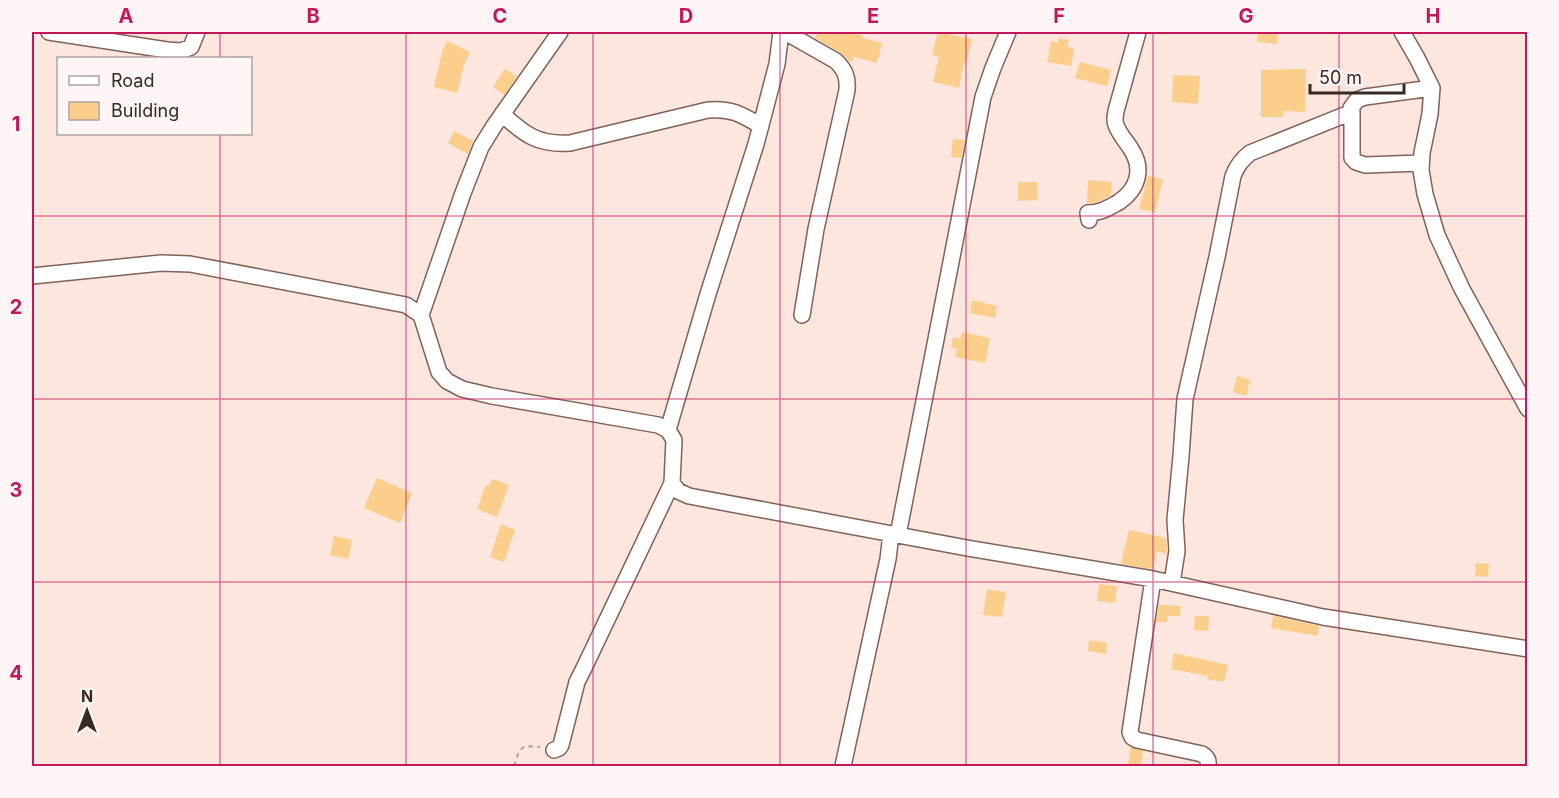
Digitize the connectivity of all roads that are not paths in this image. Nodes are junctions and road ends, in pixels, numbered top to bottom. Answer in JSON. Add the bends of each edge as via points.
{"nodes":[{"id":1,"x":49,"y":32,"type":"edge"},
{"id":2,"x":197,"y":32,"type":"edge"},
{"id":3,"x":560,"y":32,"type":"edge"},
{"id":4,"x":783,"y":32,"type":"edge"},
{"id":5,"x":1008,"y":32,"type":"edge"},
{"id":6,"x":1138,"y":32,"type":"edge"},
{"id":7,"x":1402,"y":32,"type":"edge"},
{"id":8,"x":1432,"y":88,"type":"junction"},
{"id":9,"x":1352,"y":112,"type":"junction"},
{"id":10,"x":502,"y":114,"type":"junction"},
{"id":11,"x":761,"y":126,"type":"junction"},
{"id":12,"x":1421,"y":163,"type":"junction"},
{"id":13,"x":1089,"y":220,"type":"dead end"},
{"id":14,"x":32,"y":276,"type":"edge"},
{"id":15,"x":421,"y":315,"type":"junction"},
{"id":16,"x":802,"y":315,"type":"dead end"},
{"id":17,"x":1527,"y":409,"type":"edge"},
{"id":18,"x":668,"y":430,"type":"junction"},
{"id":19,"x":672,"y":483,"type":"junction"},
{"id":20,"x":895,"y":534,"type":"junction"},
{"id":21,"x":1153,"y":579,"type":"junction"},
{"id":22,"x":1172,"y":583,"type":"junction"},
{"id":23,"x":1527,"y":649,"type":"edge"},
{"id":24,"x":554,"y":750,"type":"road end"},
{"id":25,"x":843,"y":766,"type":"edge"},
{"id":26,"x":1208,"y":766,"type":"edge"}],
"edges":[{"from":1,"to":2,"type":"street","via":[[181,51],[191,47]]},
{"from":3,"to":10,"type":"street"},
{"from":4,"to":11,"type":"street"},
{"from":4,"to":16,"type":"street","via":[[836,61],[848,78]]},
{"from":5,"to":20,"type":"street","via":[[983,97]]},
{"from":6,"to":13,"type":"street","via":[[1115,119],[1137,163],[1135,186],[1106,210],[1088,213]]},
{"from":7,"to":8,"type":"street"},
{"from":8,"to":9,"type":"street","via":[[1365,97],[1357,100]]},
{"from":8,"to":12,"type":"street"},
{"from":9,"to":12,"type":"street","via":[[1352,158],[1356,162]]},
{"from":9,"to":22,"type":"street","via":[[1250,153],[1237,166],[1185,399]]},
{"from":10,"to":11,"type":"street","via":[[527,135],[555,144],[708,110],[732,110]]},
{"from":10,"to":15,"type":"street","via":[[472,170]]},
{"from":11,"to":18,"type":"street"},
{"from":12,"to":17,"type":"street","via":[[1437,235]]},
{"from":14,"to":15,"type":"street","via":[[161,263],[190,264],[406,304]]},
{"from":15,"to":18,"type":"street","via":[[438,372],[462,389]]},
{"from":18,"to":19,"type":"street","via":[[674,440]]},
{"from":19,"to":20,"type":"street","via":[[688,496]]},
{"from":19,"to":24,"type":"street","via":[[577,682],[561,745]]},
{"from":20,"to":21,"type":"street"},
{"from":20,"to":25,"type":"street"},
{"from":21,"to":22,"type":"street"},
{"from":21,"to":26,"type":"street","via":[[1130,732],[1137,740],[1202,753]]},
{"from":22,"to":23,"type":"street","via":[[1323,617]]}]}
